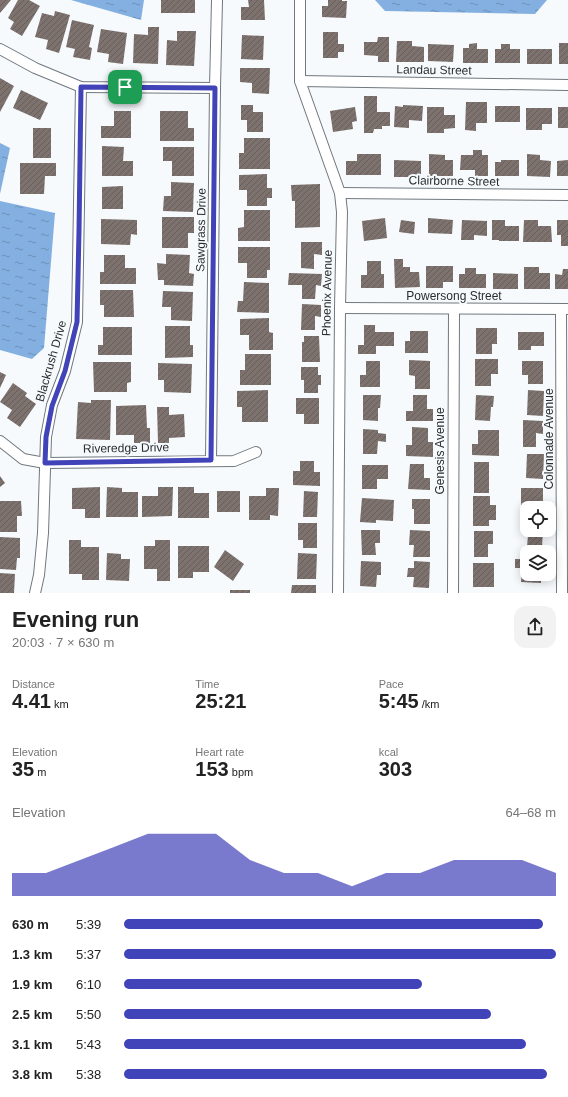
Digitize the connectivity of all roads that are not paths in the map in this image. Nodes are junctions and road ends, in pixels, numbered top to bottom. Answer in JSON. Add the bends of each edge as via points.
{"nodes":[{"id":1,"x":217,"y":0,"type":"edge"},
{"id":2,"x":300,"y":0,"type":"edge"},
{"id":3,"x":0,"y":49,"type":"edge"},
{"id":4,"x":300,"y":81,"type":"junction"},
{"id":5,"x":568,"y":84,"type":"edge"},
{"id":6,"x":81,"y":87,"type":"junction"},
{"id":7,"x":215,"y":88,"type":"junction"},
{"id":8,"x":340,"y":193,"type":"junction"},
{"id":9,"x":568,"y":195,"type":"edge"},
{"id":10,"x":340,"y":308,"type":"junction"},
{"id":11,"x":454,"y":309,"type":"junction"},
{"id":12,"x":565,"y":309,"type":"edge"},
{"id":13,"x":0,"y":441,"type":"edge"},
{"id":14,"x":256,"y":452,"type":"dead end"},
{"id":15,"x":211,"y":460,"type":"junction"},
{"id":16,"x":45,"y":463,"type":"junction"},
{"id":17,"x":35,"y":593,"type":"edge"},
{"id":18,"x":338,"y":593,"type":"edge"},
{"id":19,"x":453,"y":593,"type":"edge"},
{"id":20,"x":562,"y":593,"type":"edge"}],
"edges":[{"from":1,"to":7,"type":"street","name":"Sawgrass Drive"},
{"from":2,"to":4,"type":"street","name":"Phoenix Avenue"},
{"from":3,"to":6,"type":"street","via":[[35,68]]},
{"from":4,"to":5,"type":"street","name":"Landau Street"},
{"from":4,"to":8,"type":"street","name":"Phoenix Avenue"},
{"from":6,"to":7,"type":"street"},
{"from":6,"to":16,"type":"street","name":"Blackrush Drive","via":[[77,322],[65,371],[52,406],[46,437]]},
{"from":7,"to":15,"type":"street","name":"Sawgrass Drive"},
{"from":8,"to":9,"type":"street","name":"Clairborne Street"},
{"from":8,"to":10,"type":"street","name":"Phoenix Avenue"},
{"from":10,"to":11,"type":"street","name":"Powersong Street"},
{"from":10,"to":18,"type":"street","name":"Phoenix Avenue"},
{"from":11,"to":12,"type":"street","name":"Powersong Street"},
{"from":11,"to":19,"type":"street","name":"Genesis Avenue"},
{"from":12,"to":20,"type":"street","name":"Colonnade Avenue"},
{"from":13,"to":16,"type":"street","name":"Riveredge Drive","via":[[23,459]]},
{"from":14,"to":15,"type":"street","name":"Riveredge Drive","via":[[234,461]]},
{"from":15,"to":16,"type":"street","name":"Riveredge Drive"},
{"from":16,"to":17,"type":"street","name":"Blackrush Drive","via":[[43,533]]}]}
